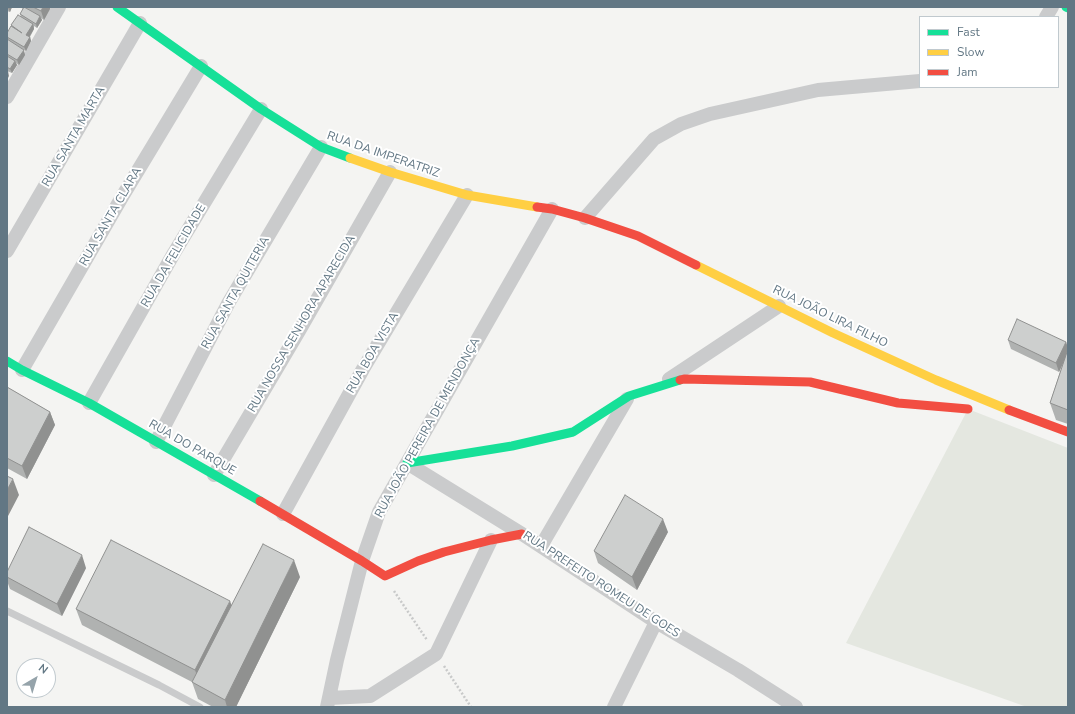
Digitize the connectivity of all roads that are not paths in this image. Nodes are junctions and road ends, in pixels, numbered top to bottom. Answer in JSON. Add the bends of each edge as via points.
{"nodes":[{"id":1,"x":59,"y":7,"type":"edge"},
{"id":2,"x":117,"y":7,"type":"edge"},
{"id":3,"x":1052,"y":7,"type":"edge"},
{"id":4,"x":1047,"y":16,"type":"edge"},
{"id":5,"x":140,"y":23,"type":"junction"},
{"id":6,"x":201,"y":66,"type":"junction"},
{"id":7,"x":919,"y":81,"type":"edge"},
{"id":8,"x":7,"y":97,"type":"edge"},
{"id":9,"x":261,"y":109,"type":"junction"},
{"id":10,"x":321,"y":147,"type":"junction"},
{"id":11,"x":390,"y":172,"type":"junction"},
{"id":12,"x":467,"y":195,"type":"junction"},
{"id":13,"x":552,"y":209,"type":"junction"},
{"id":14,"x":585,"y":218,"type":"junction"},
{"id":15,"x":7,"y":251,"type":"edge"},
{"id":16,"x":779,"y":306,"type":"junction"},
{"id":17,"x":7,"y":361,"type":"edge"},
{"id":18,"x":22,"y":370,"type":"junction"},
{"id":19,"x":657,"y":387,"type":"junction"},
{"id":20,"x":629,"y":396,"type":"junction"},
{"id":21,"x":89,"y":403,"type":"junction"},
{"id":22,"x":968,"y":409,"type":"dead end"},
{"id":23,"x":1068,"y":432,"type":"edge"},
{"id":24,"x":156,"y":442,"type":"junction"},
{"id":25,"x":407,"y":463,"type":"junction"},
{"id":26,"x":214,"y":475,"type":"junction"},
{"id":27,"x":283,"y":514,"type":"junction"},
{"id":28,"x":522,"y":534,"type":"junction"},
{"id":29,"x":491,"y":540,"type":"junction"},
{"id":30,"x":541,"y":546,"type":"junction"},
{"id":31,"x":362,"y":561,"type":"junction"},
{"id":32,"x":7,"y":611,"type":"edge"},
{"id":33,"x":656,"y":622,"type":"junction"},
{"id":34,"x":331,"y":704,"type":"edge"},
{"id":35,"x":793,"y":706,"type":"edge"},
{"id":36,"x":200,"y":707,"type":"edge"},
{"id":37,"x":614,"y":707,"type":"edge"}],
"edges":[{"from":1,"to":8,"type":"street"},
{"from":2,"to":5,"type":"street","name":"RUA DA IMPERATRIZ"},
{"from":3,"to":4,"type":"street"},
{"from":5,"to":6,"type":"street","name":"RUA DA IMPERATRIZ"},
{"from":5,"to":15,"type":"street","name":"RUA SANTA MARTA"},
{"from":6,"to":9,"type":"street","name":"RUA DA IMPERATRIZ"},
{"from":6,"to":18,"type":"street","name":"RUA SANTA CLARA"},
{"from":7,"to":14,"type":"street","via":[[818,90],[710,114],[681,124],[654,139]]},
{"from":9,"to":10,"type":"street","name":"RUA DA IMPERATRIZ"},
{"from":9,"to":21,"type":"street","name":"RUA DA FELICIDADE","via":[[174,253]]},
{"from":10,"to":11,"type":"street","name":"RUA DA IMPERATRIZ"},
{"from":10,"to":24,"type":"street","name":"RUA SANTA QUITERIA","via":[[229,302]]},
{"from":11,"to":12,"type":"street","name":"RUA DA IMPERATRIZ"},
{"from":11,"to":26,"type":"street","name":"RUA NOSSA SENHORA APARECIDA"},
{"from":12,"to":13,"type":"street","name":"RUA DA IMPERATRIZ"},
{"from":12,"to":27,"type":"street","name":"RUA BOA VISTA","via":[[363,369]]},
{"from":13,"to":14,"type":"street","name":"RUA DA IMPERATRIZ"},
{"from":13,"to":25,"type":"street","name":"RUA JOÃO PEREIRA DE MENDONÇA"},
{"from":14,"to":16,"type":"street","name":"RUA JOÃO LIRA FILHO","via":[[638,236]]},
{"from":16,"to":19,"type":"street"},
{"from":16,"to":23,"type":"street","name":"RUA JOÃO LIRA FILHO","via":[[936,380]]},
{"from":17,"to":18,"type":"street","name":"RUA DO PARQUE"},
{"from":18,"to":21,"type":"street","name":"RUA DO PARQUE"},
{"from":19,"to":20,"type":"street"},
{"from":19,"to":22,"type":"street","via":[[684,379],[810,382],[898,402]]},
{"from":20,"to":25,"type":"street","via":[[573,432],[512,446]]},
{"from":20,"to":30,"type":"street"},
{"from":21,"to":24,"type":"street","name":"RUA DO PARQUE"},
{"from":24,"to":26,"type":"street","name":"RUA DO PARQUE"},
{"from":25,"to":28,"type":"street","name":"RUA PREFEITO ROMEU DE GOES"},
{"from":25,"to":31,"type":"street","name":"RUA JOÃO PEREIRA DE MENDONÇA","via":[[379,512]]},
{"from":26,"to":27,"type":"street","name":"RUA DO PARQUE"},
{"from":27,"to":31,"type":"street","name":"RUA DO PARQUE"},
{"from":28,"to":29,"type":"street"},
{"from":28,"to":30,"type":"street","name":"RUA PREFEITO ROMEU DE GOES"},
{"from":29,"to":31,"type":"street","name":"RUA DO PARQUE","via":[[438,554],[385,576]]},
{"from":29,"to":34,"type":"street","via":[[436,654],[370,696]]},
{"from":30,"to":33,"type":"street","name":"RUA PREFEITO ROMEU DE GOES"},
{"from":31,"to":34,"type":"street","name":"RUA JOÃO PEREIRA DE MENDONÇA"},
{"from":32,"to":36,"type":"lane"},
{"from":33,"to":35,"type":"street","name":"RUA PREFEITO ROMEU DE GOES"},
{"from":33,"to":37,"type":"street"}]}
